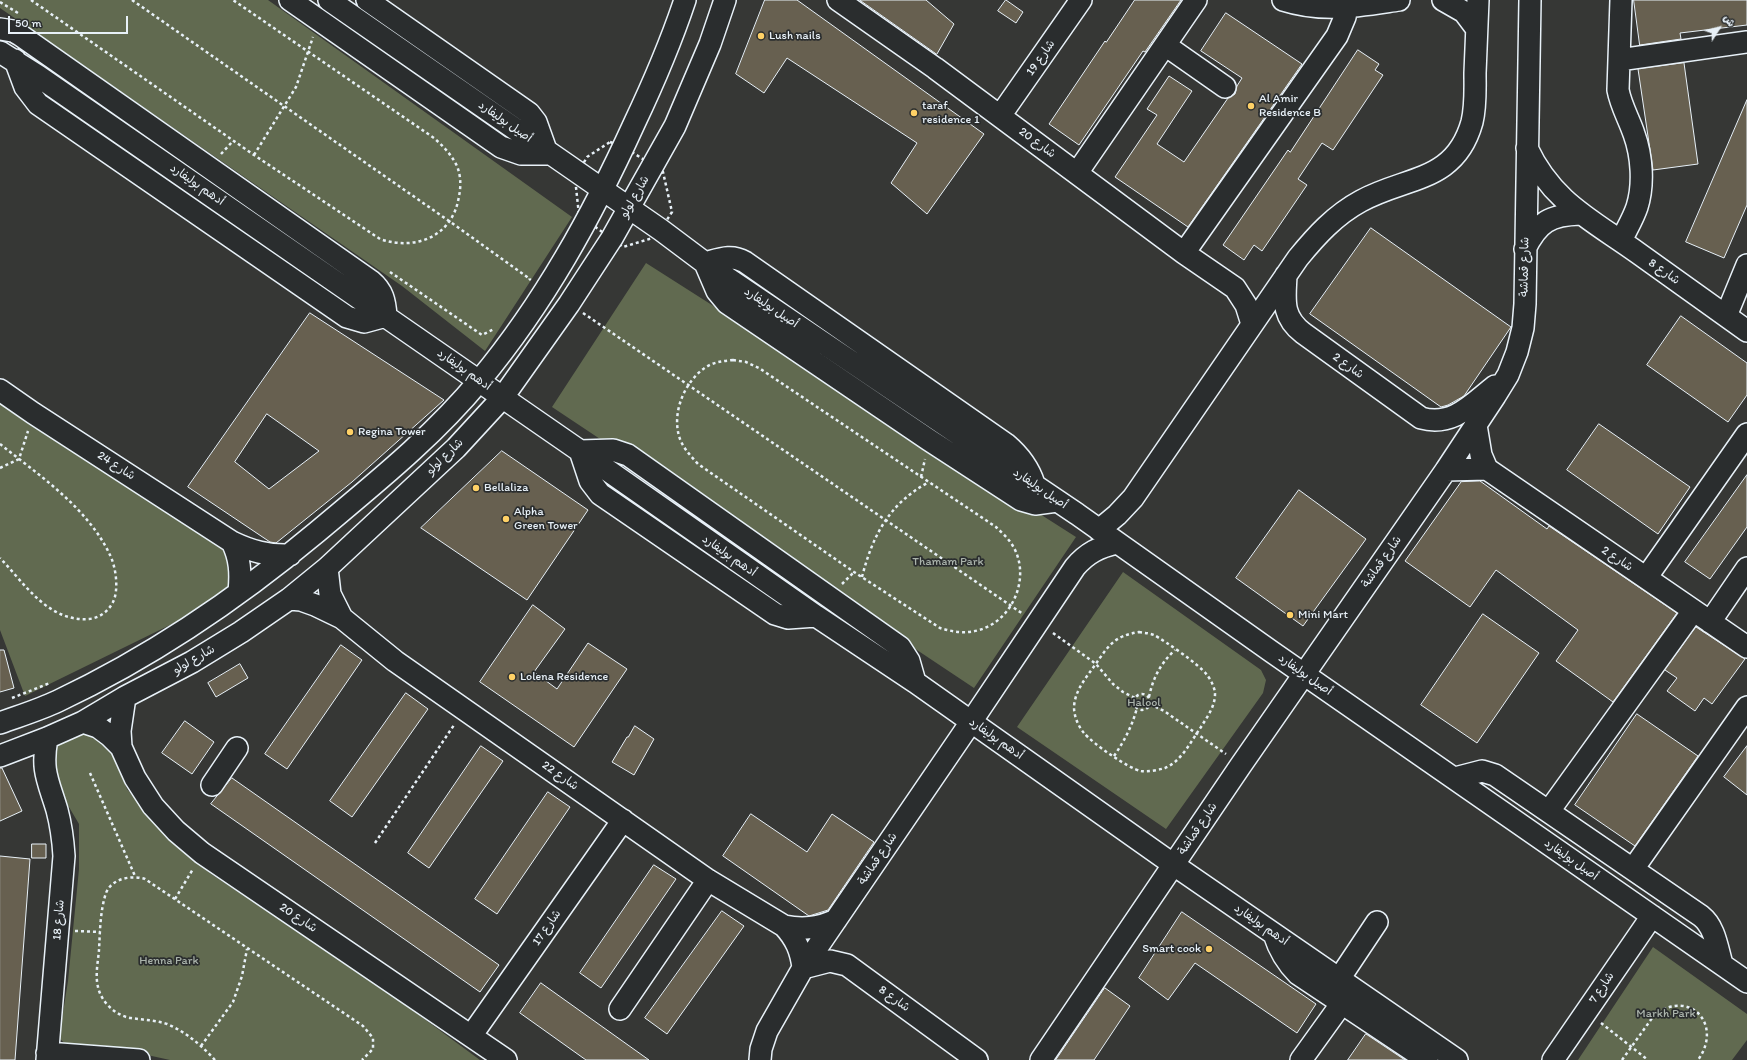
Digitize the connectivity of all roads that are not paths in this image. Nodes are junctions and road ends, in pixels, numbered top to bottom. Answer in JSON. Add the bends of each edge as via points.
{"nodes":[{"id":1,"x":290,"y":0,"type":"edge"},
{"id":2,"x":329,"y":0,"type":"edge"},
{"id":3,"x":367,"y":0,"type":"edge"},
{"id":4,"x":685,"y":0,"type":"edge"},
{"id":5,"x":725,"y":0,"type":"edge"},
{"id":6,"x":838,"y":0,"type":"edge"},
{"id":7,"x":1081,"y":0,"type":"edge"},
{"id":8,"x":1196,"y":0,"type":"edge"},
{"id":9,"x":1283,"y":0,"type":"edge"},
{"id":10,"x":1399,"y":0,"type":"edge"},
{"id":11,"x":1443,"y":0,"type":"edge"},
{"id":12,"x":1478,"y":0,"type":"edge"},
{"id":13,"x":1621,"y":0,"type":"edge"},
{"id":14,"x":1534,"y":4,"type":"edge"},
{"id":15,"x":1347,"y":8,"type":"junction"},
{"id":16,"x":1476,"y":28,"type":"junction"},
{"id":17,"x":0,"y":29,"type":"edge"},
{"id":18,"x":1747,"y":42,"type":"edge"},
{"id":19,"x":1165,"y":45,"type":"junction"},
{"id":20,"x":8,"y":56,"type":"edge"},
{"id":21,"x":1619,"y":60,"type":"junction"},
{"id":22,"x":1225,"y":87,"type":"dead end"},
{"id":23,"x":1000,"y":116,"type":"junction"},
{"id":24,"x":1527,"y":147,"type":"junction"},
{"id":25,"x":548,"y":152,"type":"junction"},
{"id":26,"x":1077,"y":173,"type":"junction"},
{"id":27,"x":602,"y":191,"type":"junction"},
{"id":28,"x":628,"y":208,"type":"junction"},
{"id":29,"x":1580,"y":214,"type":"junction"},
{"id":30,"x":1621,"y":241,"type":"junction"},
{"id":31,"x":1525,"y":249,"type":"junction"},
{"id":32,"x":1184,"y":253,"type":"junction"},
{"id":33,"x":705,"y":263,"type":"junction"},
{"id":34,"x":1747,"y":265,"type":"edge"},
{"id":35,"x":1282,"y":281,"type":"junction"},
{"id":36,"x":1235,"y":288,"type":"junction"},
{"id":37,"x":386,"y":316,"type":"junction"},
{"id":38,"x":1726,"y":316,"type":"junction"},
{"id":39,"x":1252,"y":324,"type":"junction"},
{"id":40,"x":1747,"y":331,"type":"edge"},
{"id":41,"x":851,"y":336,"type":"junction"},
{"id":42,"x":821,"y":343,"type":"junction"},
{"id":43,"x":1508,"y":375,"type":"junction"},
{"id":44,"x":479,"y":381,"type":"junction"},
{"id":45,"x":0,"y":390,"type":"edge"},
{"id":46,"x":503,"y":397,"type":"junction"},
{"id":47,"x":1476,"y":425,"type":"junction"},
{"id":48,"x":1747,"y":434,"type":"edge"},
{"id":49,"x":580,"y":451,"type":"junction"},
{"id":50,"x":1446,"y":470,"type":"junction"},
{"id":51,"x":1487,"y":470,"type":"junction"},
{"id":52,"x":1034,"y":486,"type":"junction"},
{"id":53,"x":1057,"y":501,"type":"junction"},
{"id":54,"x":1099,"y":530,"type":"junction"},
{"id":55,"x":232,"y":542,"type":"junction"},
{"id":56,"x":1117,"y":543,"type":"junction"},
{"id":57,"x":290,"y":555,"type":"junction"},
{"id":58,"x":327,"y":568,"type":"junction"},
{"id":59,"x":1747,"y":568,"type":"edge"},
{"id":60,"x":1646,"y":578,"type":"junction"},
{"id":61,"x":239,"y":592,"type":"junction"},
{"id":62,"x":289,"y":599,"type":"junction"},
{"id":63,"x":1702,"y":616,"type":"junction"},
{"id":64,"x":342,"y":618,"type":"junction"},
{"id":65,"x":1747,"y":648,"type":"edge"},
{"id":66,"x":1304,"y":674,"type":"junction"},
{"id":67,"x":915,"y":682,"type":"junction"},
{"id":68,"x":125,"y":697,"type":"junction"},
{"id":69,"x":1747,"y":707,"type":"edge"},
{"id":70,"x":83,"y":722,"type":"junction"},
{"id":71,"x":971,"y":722,"type":"junction"},
{"id":72,"x":0,"y":723,"type":"edge"},
{"id":73,"x":47,"y":738,"type":"junction"},
{"id":74,"x":121,"y":747,"type":"junction"},
{"id":75,"x":237,"y":748,"type":"dead end"},
{"id":76,"x":6,"y":754,"type":"edge"},
{"id":77,"x":1455,"y":778,"type":"junction"},
{"id":78,"x":47,"y":782,"type":"junction"},
{"id":79,"x":212,"y":786,"type":"dead end"},
{"id":80,"x":1549,"y":811,"type":"junction"},
{"id":81,"x":623,"y":820,"type":"junction"},
{"id":82,"x":1580,"y":833,"type":"junction"},
{"id":83,"x":1174,"y":865,"type":"junction"},
{"id":84,"x":1633,"y":869,"type":"junction"},
{"id":85,"x":1593,"y":875,"type":"junction"},
{"id":86,"x":708,"y":880,"type":"junction"},
{"id":87,"x":1652,"y":916,"type":"junction"},
{"id":88,"x":836,"y":920,"type":"junction"},
{"id":89,"x":1377,"y":922,"type":"dead end"},
{"id":90,"x":784,"y":926,"type":"junction"},
{"id":91,"x":1274,"y":934,"type":"junction"},
{"id":92,"x":1722,"y":964,"type":"junction"},
{"id":93,"x":803,"y":968,"type":"junction"},
{"id":94,"x":1339,"y":979,"type":"junction"},
{"id":95,"x":1747,"y":982,"type":"edge"},
{"id":96,"x":1342,"y":1003,"type":"junction"},
{"id":97,"x":620,"y":1010,"type":"dead end"},
{"id":98,"x":472,"y":1036,"type":"junction"},
{"id":99,"x":1433,"y":1054,"type":"edge"},
{"id":100,"x":47,"y":1057,"type":"edge"},
{"id":101,"x":139,"y":1060,"type":"edge"},
{"id":102,"x":506,"y":1060,"type":"edge"},
{"id":103,"x":760,"y":1060,"type":"edge"},
{"id":104,"x":977,"y":1060,"type":"edge"},
{"id":105,"x":1041,"y":1060,"type":"edge"},
{"id":106,"x":1301,"y":1060,"type":"edge"},
{"id":107,"x":1457,"y":1060,"type":"edge"},
{"id":108,"x":1553,"y":1060,"type":"edge"}],
"edges":[{"from":1,"to":25,"type":"street","via":[[501,147],[521,154]]},
{"from":2,"to":25,"type":"street","name":"أصيل بوليفارد"},
{"from":3,"to":25,"type":"street","via":[[529,113],[536,122]]},
{"from":4,"to":27,"type":"street","via":[[652,84]]},
{"from":5,"to":28,"type":"street","name":"شارع لولو","via":[[710,44],[678,119]]},
{"from":6,"to":23,"type":"street","name":"شارع 20"},
{"from":7,"to":23,"type":"street","name":"شارع 19"},
{"from":8,"to":19,"type":"street"},
{"from":9,"to":15,"type":"street","via":[[1311,7]]},
{"from":10,"to":15,"type":"street"},
{"from":11,"to":16,"type":"street","via":[[1464,12]]},
{"from":12,"to":16,"type":"street"},
{"from":13,"to":21,"type":"street"},
{"from":14,"to":24,"type":"street","name":"شارع قماشة"},
{"from":15,"to":32,"type":"street","via":[[1337,36]]},
{"from":16,"to":35,"type":"street","via":[[1474,110],[1468,133],[1456,153],[1429,175],[1375,194],[1346,210],[1320,232]]},
{"from":17,"to":37,"type":"street","via":[[20,35],[371,281],[383,296]]},
{"from":18,"to":21,"type":"street"},
{"from":19,"to":22,"type":"street"},
{"from":19,"to":26,"type":"street"},
{"from":20,"to":37,"type":"street","name":"أدهم بوليفارد"},
{"from":21,"to":30,"type":"street","via":[[1620,102],[1636,141],[1641,177],[1637,207]]},
{"from":23,"to":26,"type":"street","name":"شارع 20"},
{"from":24,"to":29,"type":"street","name":"شارع 8","via":[[1547,182]]},
{"from":24,"to":31,"type":"street","name":"شارع قماشة"},
{"from":25,"to":27,"type":"street","name":"أصيل بوليفارد"},
{"from":26,"to":32,"type":"street","name":"شارع 20"},
{"from":27,"to":28,"type":"street","name":"أصيل بوليفارد"},
{"from":27,"to":44,"type":"street","via":[[547,290]]},
{"from":28,"to":33,"type":"street","name":"أصيل بوليفارد"},
{"from":28,"to":46,"type":"street","name":"شارع لولو","via":[[612,238],[573,297]]},
{"from":29,"to":30,"type":"street","name":"شارع 8"},
{"from":29,"to":31,"type":"street","via":[[1563,215],[1547,221],[1533,233]]},
{"from":30,"to":38,"type":"street","name":"شارع 8"},
{"from":31,"to":43,"type":"street","name":"شارع قماشة","via":[[1523,328]]},
{"from":32,"to":36,"type":"street","name":"شارع 20"},
{"from":33,"to":41,"type":"street","via":[[728,257],[740,259]]},
{"from":33,"to":42,"type":"street","name":"أصيل بوليفارد"},
{"from":33,"to":53,"type":"street","via":[[717,291],[727,303],[929,440],[1021,500],[1035,504]]},
{"from":34,"to":38,"type":"street"},
{"from":35,"to":36,"type":"street","name":"شارع 20","via":[[1257,290]]},
{"from":35,"to":39,"type":"street"},
{"from":35,"to":43,"type":"street","name":"شارع 2","via":[[1292,324],[1421,418],[1443,420],[1457,415]]},
{"from":36,"to":39,"type":"street","name":"شارع 20","via":[[1246,305]]},
{"from":37,"to":44,"type":"street","name":"أدهم بوليفارد"},
{"from":38,"to":40,"type":"street","name":"شارع 8"},
{"from":39,"to":54,"type":"street","via":[[1133,498]]},
{"from":41,"to":42,"type":"street"},
{"from":41,"to":52,"type":"street","via":[[1006,444],[1025,465]]},
{"from":42,"to":52,"type":"street","name":"أصيل بوليفارد"},
{"from":43,"to":47,"type":"street","name":"شارع قماشة"},
{"from":44,"to":46,"type":"street","name":"أدهم بوليفارد"},
{"from":44,"to":57,"type":"street","via":[[407,456]]},
{"from":45,"to":55,"type":"street","name":"شارع 24"},
{"from":46,"to":49,"type":"street","name":"أدهم بوليفارد"},
{"from":46,"to":58,"type":"street","name":"شارع لولو","via":[[456,448]]},
{"from":47,"to":50,"type":"street","name":"شارع قماشة"},
{"from":47,"to":51,"type":"street","via":[[1477,442]]},
{"from":48,"to":60,"type":"street"},
{"from":49,"to":67,"type":"street","name":"أدهم بوليفارد"},
{"from":49,"to":67,"type":"street","via":[[613,450],[628,455],[900,647],[909,661]]},
{"from":50,"to":51,"type":"street"},
{"from":50,"to":66,"type":"street","name":"شارع قماشة"},
{"from":51,"to":60,"type":"street","name":"شارع 2"},
{"from":52,"to":53,"type":"street","name":"أصيل بوليفارد"},
{"from":53,"to":54,"type":"street","name":"أصيل بوليفارد"},
{"from":54,"to":56,"type":"street","name":"أصيل بوليفارد"},
{"from":55,"to":57,"type":"street","name":"شارع 24","via":[[260,554]]},
{"from":55,"to":61,"type":"street","via":[[238,553],[240,566]]},
{"from":56,"to":66,"type":"street","name":"أصيل بوليفارد"},
{"from":56,"to":71,"type":"street","name":"شارع قماشة","via":[[1092,551],[1075,567]]},
{"from":57,"to":61,"type":"street"},
{"from":58,"to":62,"type":"street","name":"شارع لولو"},
{"from":58,"to":64,"type":"street","name":"شارع 22","via":[[330,594]]},
{"from":59,"to":63,"type":"street"},
{"from":60,"to":63,"type":"street","name":"شارع 2"},
{"from":61,"to":72,"type":"street","via":[[184,631],[57,702]]},
{"from":62,"to":64,"type":"street","name":"شارع 22","via":[[315,605]]},
{"from":62,"to":68,"type":"street","name":"شارع لولو","via":[[192,662]]},
{"from":63,"to":65,"type":"street","name":"شارع 2"},
{"from":63,"to":80,"type":"street"},
{"from":64,"to":81,"type":"street","name":"شارع 22","via":[[395,661]]},
{"from":66,"to":77,"type":"street","name":"أصيل بوليفارد"},
{"from":66,"to":83,"type":"street","name":"شارع قماشة"},
{"from":67,"to":71,"type":"street","name":"أدهم بوليفارد"},
{"from":68,"to":70,"type":"street","name":"شارع لولو"},
{"from":68,"to":74,"type":"street","name":"شارع 20","via":[[120,731]]},
{"from":69,"to":84,"type":"street"},
{"from":70,"to":73,"type":"street","name":"شارع لولو"},
{"from":70,"to":74,"type":"street","name":"شارع 20","via":[[98,727]]},
{"from":71,"to":83,"type":"street","name":"أدهم بوليفارد"},
{"from":71,"to":88,"type":"street","name":"شارع قماشة"},
{"from":73,"to":76,"type":"street","name":"شارع لولو"},
{"from":73,"to":78,"type":"street","name":"شارع 18","via":[[44,753]]},
{"from":74,"to":98,"type":"street","name":"شارع 20","via":[[135,778],[153,806],[176,831],[202,853]]},
{"from":75,"to":79,"type":"street"},
{"from":76,"to":78,"type":"street","name":"شارع 18","via":[[25,760]]},
{"from":77,"to":80,"type":"street","via":[[1474,772],[1489,772]]},
{"from":77,"to":85,"type":"street","name":"أصيل بوليفارد"},
{"from":78,"to":100,"type":"street","name":"شارع 18","via":[[57,810],[64,856]]},
{"from":80,"to":82,"type":"street"},
{"from":81,"to":86,"type":"street","name":"شارع 22"},
{"from":81,"to":98,"type":"street","name":"شارع 17"},
{"from":82,"to":84,"type":"street"},
{"from":82,"to":85,"type":"street"},
{"from":83,"to":91,"type":"street","name":"أدهم بوليفارد"},
{"from":83,"to":105,"type":"street","name":"شارع قماشة"},
{"from":84,"to":92,"type":"street","via":[[1705,920],[1712,930]]},
{"from":85,"to":87,"type":"street","name":"أصيل بوليفارد"},
{"from":86,"to":90,"type":"street","name":"شارع 22"},
{"from":86,"to":97,"type":"street"},
{"from":87,"to":92,"type":"street","name":"أصيل بوليفارد"},
{"from":87,"to":108,"type":"street","name":"شارع 7"},
{"from":88,"to":90,"type":"street","name":"شارع 22","via":[[811,929]]},
{"from":88,"to":93,"type":"street","name":"شارع قماشة"},
{"from":89,"to":94,"type":"street"},
{"from":90,"to":93,"type":"street","name":"شارع 22","via":[[798,945]]},
{"from":91,"to":94,"type":"street","name":"أدهم بوليفارد"},
{"from":91,"to":96,"type":"street","via":[[1277,946],[1289,965],[1298,974]]},
{"from":92,"to":95,"type":"street","name":"أصيل بوليفارد"},
{"from":93,"to":103,"type":"street","name":"شارع قماشة","via":[[767,1031]]},
{"from":93,"to":104,"type":"street","name":"شارع 8","via":[[830,961],[847,966]]},
{"from":94,"to":99,"type":"street","name":"أدهم بوليفارد"},
{"from":96,"to":99,"type":"street"},
{"from":96,"to":106,"type":"street"},
{"from":98,"to":102,"type":"street","name":"شارع 20"},
{"from":99,"to":107,"type":"street","name":"أدهم بوليفارد"},
{"from":100,"to":101,"type":"street"}]}
